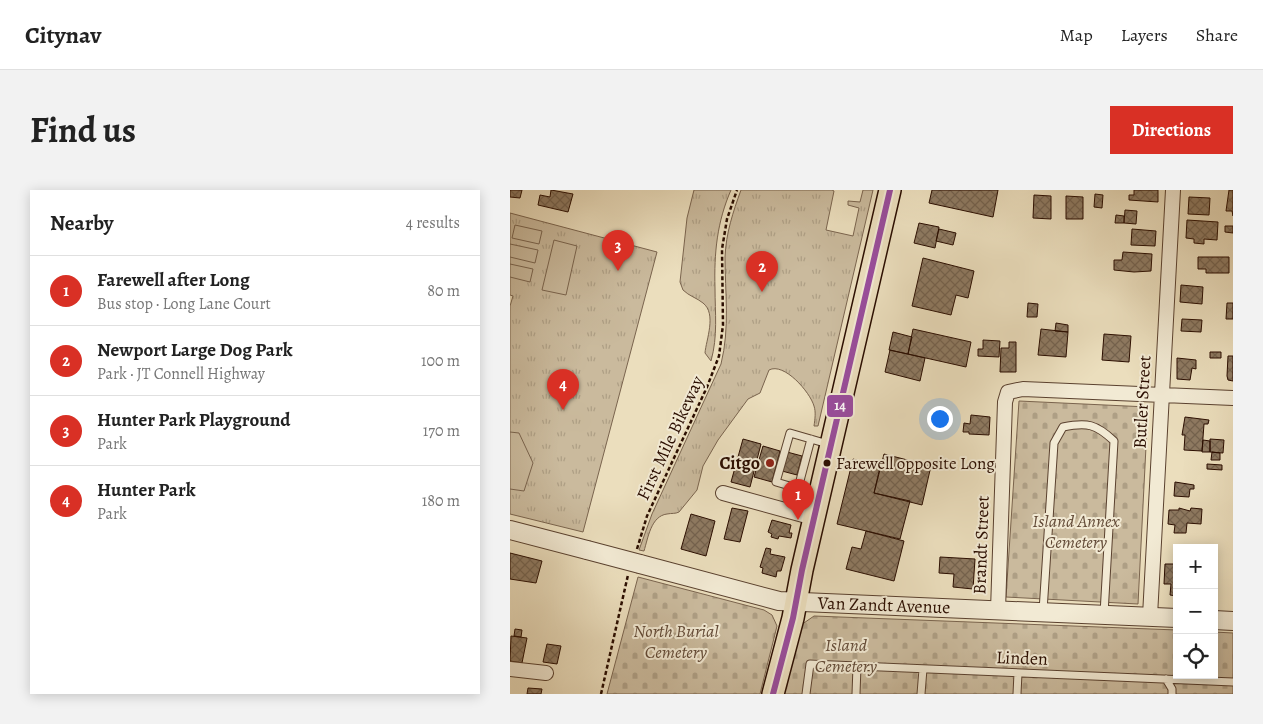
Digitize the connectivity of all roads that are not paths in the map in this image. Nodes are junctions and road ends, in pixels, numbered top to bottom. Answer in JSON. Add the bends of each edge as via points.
{"nodes":[{"id":1,"x":890,"y":190,"type":"edge"},
{"id":2,"x":1172,"y":190,"type":"edge"},
{"id":3,"x":1161,"y":395,"type":"junction"},
{"id":4,"x":1233,"y":398,"type":"edge"},
{"id":5,"x":821,"y":442,"type":"junction"},
{"id":6,"x":798,"y":488,"type":"junction"},
{"id":7,"x":723,"y":493,"type":"dead end"},
{"id":8,"x":819,"y":495,"type":"junction"},
{"id":9,"x":792,"y":511,"type":"junction"},
{"id":10,"x":814,"y":518,"type":"junction"},
{"id":11,"x":510,"y":530,"type":"edge"},
{"id":12,"x":797,"y":601,"type":"junction"},
{"id":13,"x":998,"y":610,"type":"junction"},
{"id":14,"x":1043,"y":612,"type":"junction"},
{"id":15,"x":1104,"y":614,"type":"junction"},
{"id":16,"x":1150,"y":616,"type":"junction"},
{"id":17,"x":1173,"y":618,"type":"edge"},
{"id":18,"x":1218,"y":620,"type":"edge"},
{"id":19,"x":1233,"y":621,"type":"edge"},
{"id":20,"x":858,"y":666,"type":"junction"},
{"id":21,"x":922,"y":668,"type":"junction"},
{"id":22,"x":510,"y":669,"type":"edge"},
{"id":23,"x":546,"y":673,"type":"dead end"},
{"id":24,"x":1018,"y":673,"type":"junction"},
{"id":25,"x":1166,"y":679,"type":"junction"},
{"id":26,"x":1233,"y":682,"type":"edge"},
{"id":27,"x":773,"y":694,"type":"edge"},
{"id":28,"x":806,"y":694,"type":"edge"},
{"id":29,"x":856,"y":694,"type":"edge"},
{"id":30,"x":921,"y":694,"type":"edge"},
{"id":31,"x":1017,"y":694,"type":"edge"},
{"id":32,"x":1172,"y":694,"type":"edge"}],
"edges":[{"from":1,"to":5,"type":"main road"},
{"from":2,"to":3,"type":"street","name":"Butler Street"},
{"from":3,"to":4,"type":"street"},
{"from":3,"to":13,"type":"street","name":"Brandt Street","via":[[1023,389],[1008,392],[1005,402]]},
{"from":3,"to":16,"type":"street","name":"Butler Street"},
{"from":5,"to":6,"type":"lane"},
{"from":5,"to":6,"type":"lane","via":[[790,433],[776,482]]},
{"from":5,"to":8,"type":"main road"},
{"from":6,"to":8,"type":"lane"},
{"from":6,"to":9,"type":"lane"},
{"from":7,"to":9,"type":"street"},
{"from":8,"to":10,"type":"main road"},
{"from":9,"to":10,"type":"street"},
{"from":10,"to":12,"type":"main road"},
{"from":11,"to":12,"type":"street","name":"Van Zandt Avenue","bridge":true,"via":[[779,601]]},
{"from":12,"to":13,"type":"street","name":"Van Zandt Avenue"},
{"from":12,"to":27,"type":"main road"},
{"from":13,"to":14,"type":"street","name":"Van Zandt Avenue"},
{"from":14,"to":15,"type":"street","name":"Van Zandt Avenue"},
{"from":14,"to":15,"type":"lane","via":[[1054,443],[1063,427],[1082,423],[1101,429],[1114,441]]},
{"from":15,"to":16,"type":"street","name":"Van Zandt Avenue"},
{"from":16,"to":17,"type":"street","name":"Van Zandt Avenue"},
{"from":18,"to":19,"type":"street"},
{"from":20,"to":21,"type":"lane","name":"Linden"},
{"from":20,"to":28,"type":"lane","name":"Linden","via":[[810,664]]},
{"from":20,"to":29,"type":"lane"},
{"from":21,"to":24,"type":"lane","name":"Linden"},
{"from":21,"to":30,"type":"lane"},
{"from":22,"to":23,"type":"street"},
{"from":24,"to":25,"type":"lane","name":"Linden"},
{"from":24,"to":31,"type":"lane"},
{"from":25,"to":26,"type":"lane","name":"Linden"},
{"from":25,"to":32,"type":"lane"}]}
